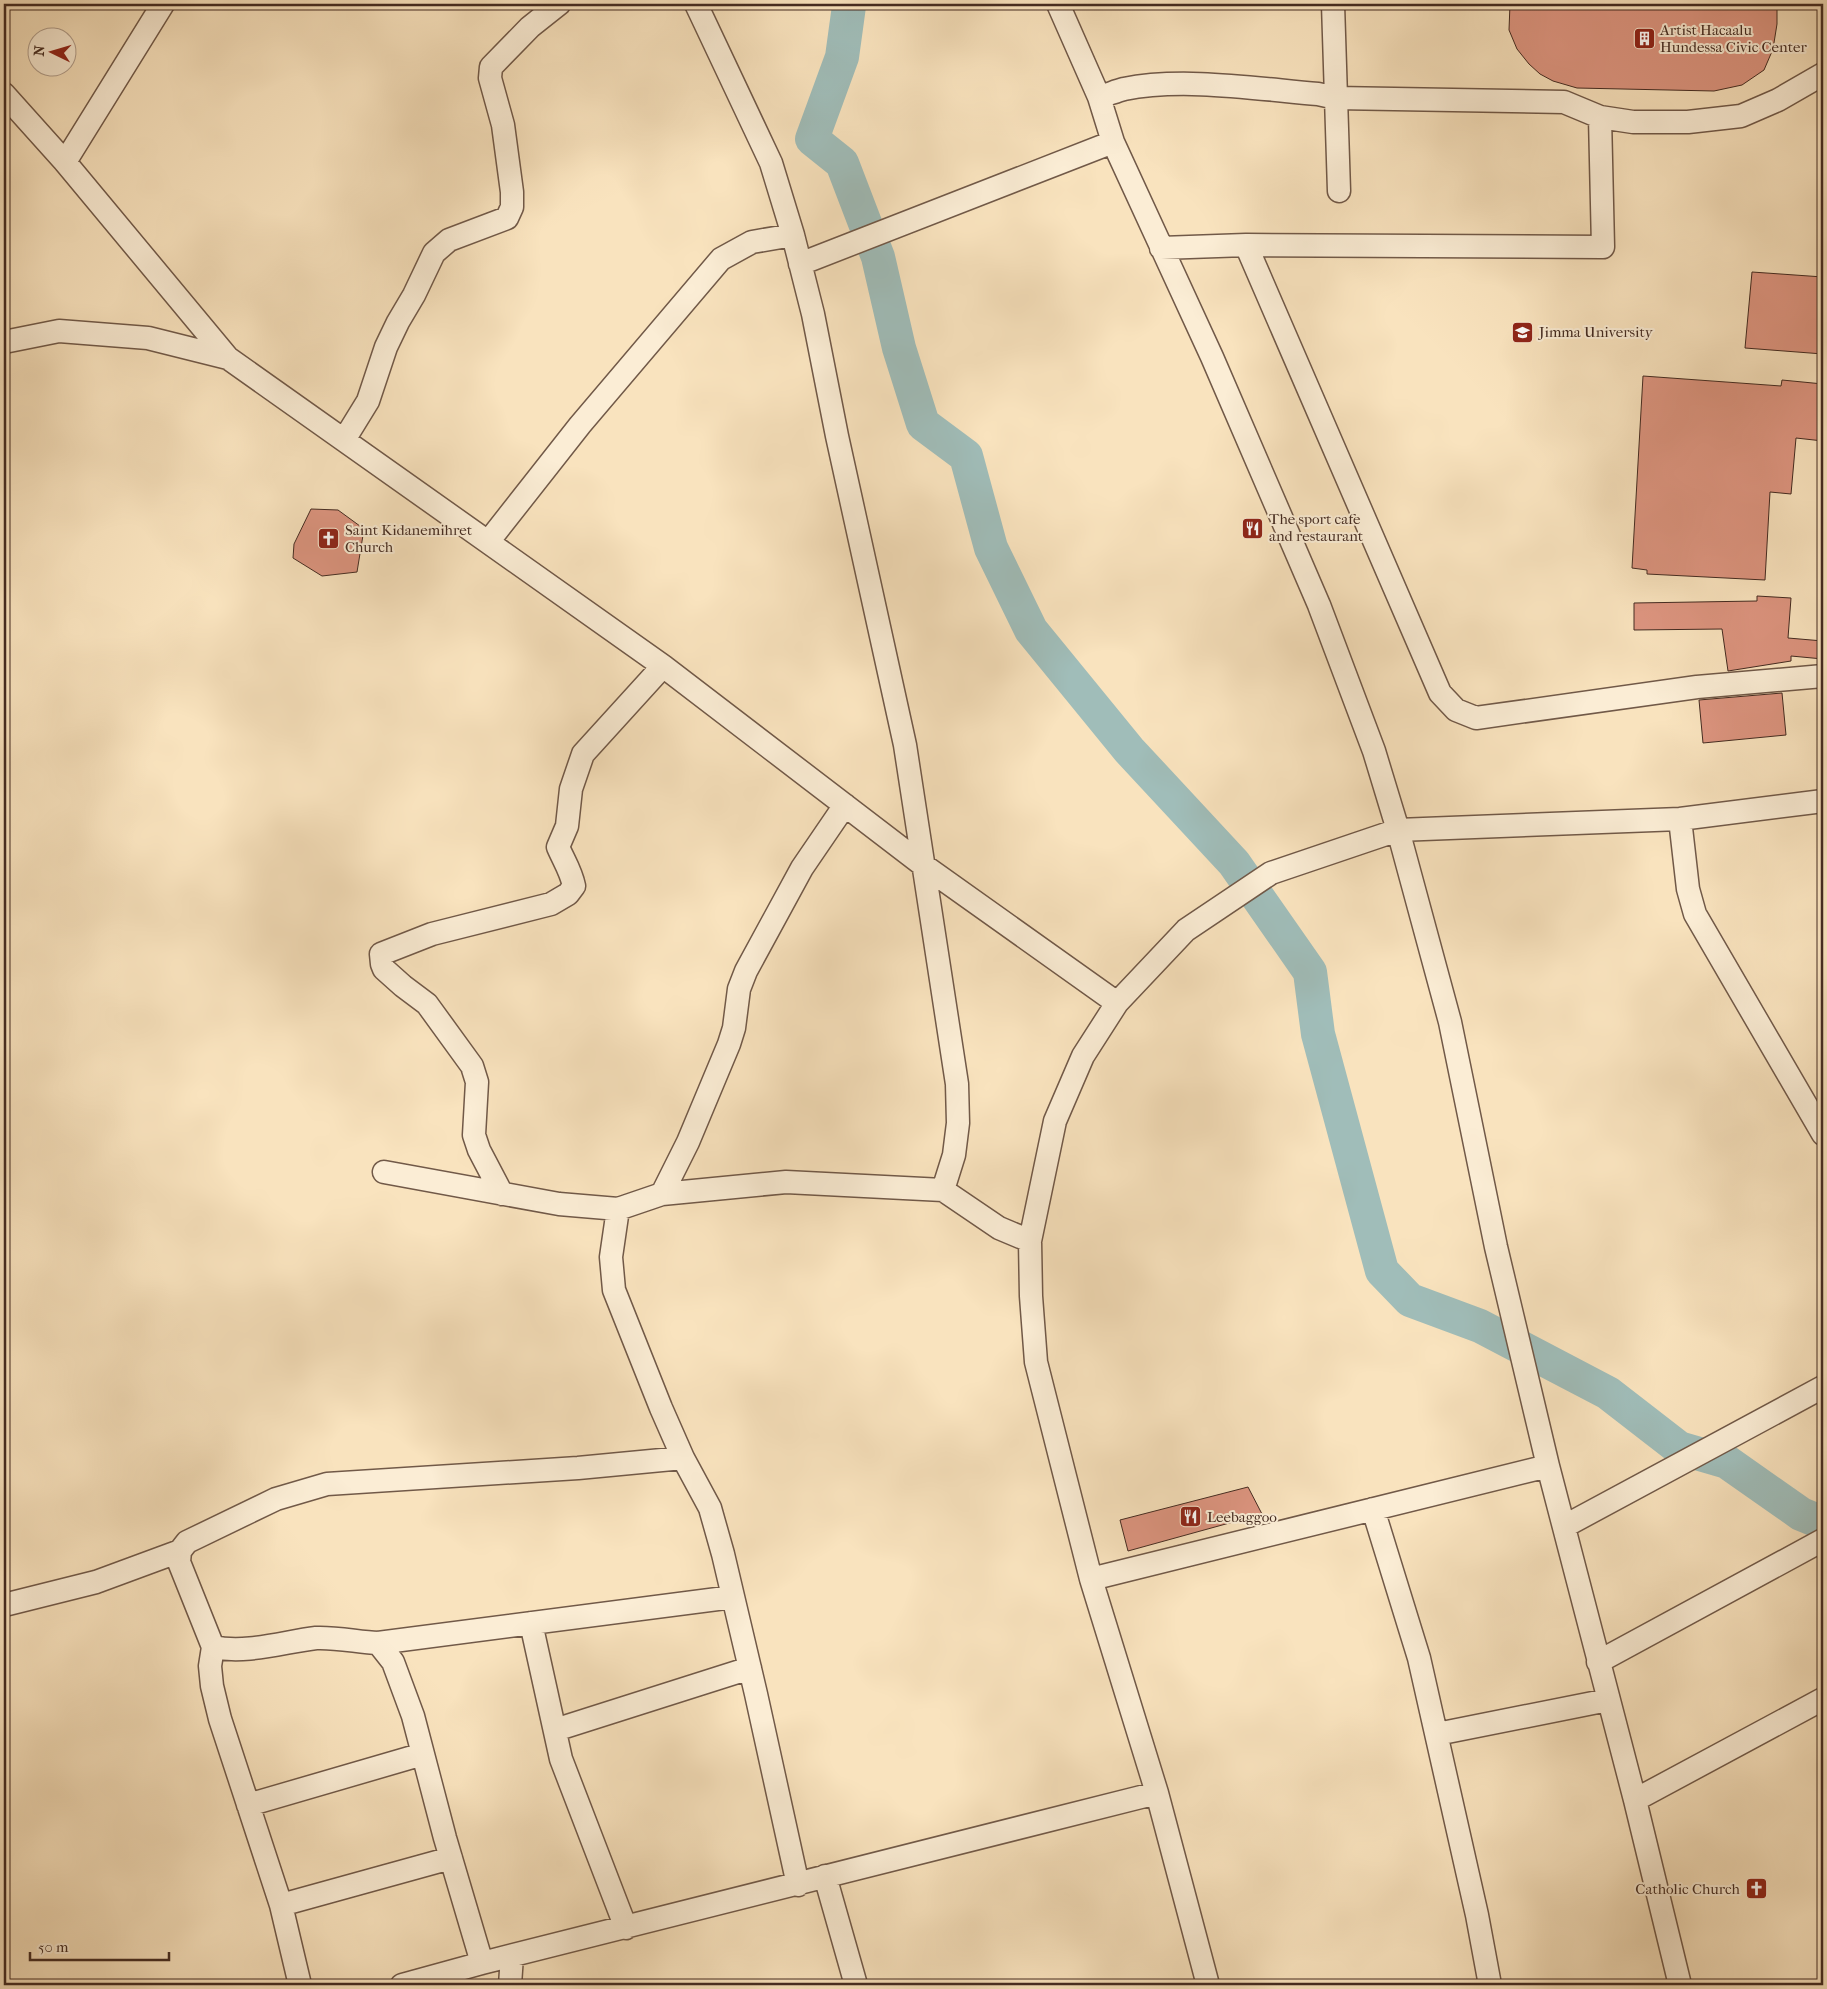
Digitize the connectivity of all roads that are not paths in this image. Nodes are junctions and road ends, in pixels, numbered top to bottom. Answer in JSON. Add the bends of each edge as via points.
{"nodes":[{"id":1,"x":163,"y":4,"type":"edge"},
{"id":2,"x":559,"y":4,"type":"edge"},
{"id":3,"x":696,"y":4,"type":"edge"},
{"id":4,"x":1058,"y":4,"type":"edge"},
{"id":5,"x":1333,"y":4,"type":"edge"},
{"id":6,"x":1818,"y":78,"type":"edge"},
{"id":7,"x":4,"y":94,"type":"edge"},
{"id":8,"x":1099,"y":97,"type":"junction"},
{"id":9,"x":1336,"y":98,"type":"junction"},
{"id":10,"x":1600,"y":117,"type":"junction"},
{"id":11,"x":1113,"y":142,"type":"junction"},
{"id":12,"x":65,"y":162,"type":"junction"},
{"id":13,"x":1338,"y":191,"type":"dead end"},
{"id":14,"x":793,"y":235,"type":"junction"},
{"id":15,"x":1246,"y":245,"type":"junction"},
{"id":16,"x":1162,"y":248,"type":"junction"},
{"id":17,"x":800,"y":264,"type":"junction"},
{"id":18,"x":4,"y":342,"type":"edge"},
{"id":19,"x":228,"y":358,"type":"junction"},
{"id":20,"x":344,"y":440,"type":"junction"},
{"id":21,"x":488,"y":542,"type":"junction"},
{"id":22,"x":663,"y":666,"type":"junction"},
{"id":23,"x":1823,"y":676,"type":"edge"},
{"id":24,"x":1823,"y":801,"type":"edge"},
{"id":25,"x":845,"y":805,"type":"junction"},
{"id":26,"x":1680,"y":819,"type":"junction"},
{"id":27,"x":1398,"y":830,"type":"junction"},
{"id":28,"x":923,"y":865,"type":"junction"},
{"id":29,"x":1117,"y":1003,"type":"junction"},
{"id":30,"x":1823,"y":1134,"type":"edge"},
{"id":31,"x":384,"y":1172,"type":"dead end"},
{"id":32,"x":943,"y":1190,"type":"junction"},
{"id":33,"x":502,"y":1194,"type":"junction"},
{"id":34,"x":662,"y":1194,"type":"junction"},
{"id":35,"x":618,"y":1209,"type":"junction"},
{"id":36,"x":1030,"y":1241,"type":"junction"},
{"id":37,"x":1823,"y":1387,"type":"edge"},
{"id":38,"x":684,"y":1458,"type":"junction"},
{"id":39,"x":1548,"y":1466,"type":"junction"},
{"id":40,"x":1373,"y":1509,"type":"junction"},
{"id":41,"x":1565,"y":1526,"type":"junction"},
{"id":42,"x":1823,"y":1540,"type":"edge"},
{"id":43,"x":180,"y":1550,"type":"junction"},
{"id":44,"x":1091,"y":1580,"type":"junction"},
{"id":45,"x":733,"y":1597,"type":"junction"},
{"id":46,"x":4,"y":1604,"type":"edge"},
{"id":47,"x":531,"y":1623,"type":"junction"},
{"id":48,"x":378,"y":1643,"type":"junction"},
{"id":49,"x":213,"y":1647,"type":"junction"},
{"id":50,"x":1598,"y":1662,"type":"junction"},
{"id":51,"x":750,"y":1668,"type":"junction"},
{"id":52,"x":1823,"y":1699,"type":"edge"},
{"id":53,"x":1608,"y":1700,"type":"junction"},
{"id":54,"x":555,"y":1730,"type":"junction"},
{"id":55,"x":1437,"y":1734,"type":"junction"},
{"id":56,"x":423,"y":1754,"type":"junction"},
{"id":57,"x":1157,"y":1794,"type":"junction"},
{"id":58,"x":1635,"y":1800,"type":"junction"},
{"id":59,"x":248,"y":1805,"type":"junction"},
{"id":60,"x":451,"y":1858,"type":"junction"},
{"id":61,"x":825,"y":1876,"type":"junction"},
{"id":62,"x":798,"y":1885,"type":"junction"},
{"id":63,"x":281,"y":1906,"type":"junction"},
{"id":64,"x":626,"y":1928,"type":"junction"},
{"id":65,"x":512,"y":1956,"type":"junction"},
{"id":66,"x":482,"y":1963,"type":"junction"},
{"id":67,"x":300,"y":1985,"type":"edge"},
{"id":68,"x":402,"y":1985,"type":"edge"},
{"id":69,"x":510,"y":1985,"type":"edge"},
{"id":70,"x":856,"y":1985,"type":"edge"},
{"id":71,"x":1208,"y":1985,"type":"edge"},
{"id":72,"x":1490,"y":1985,"type":"edge"},
{"id":73,"x":1680,"y":1985,"type":"edge"}],
"edges":[{"from":1,"to":12,"type":"street"},
{"from":2,"to":20,"type":"street","via":[[530,27],[491,67],[490,78],[503,125],[512,192],[512,207],[507,218],[449,240],[434,252],[386,347],[368,401]]},
{"from":3,"to":14,"type":"street","via":[[771,163]]},
{"from":4,"to":8,"type":"street"},
{"from":5,"to":9,"type":"street"},
{"from":6,"to":10,"type":"street","via":[[1741,116],[1688,122],[1633,122]]},
{"from":7,"to":12,"type":"street"},
{"from":8,"to":9,"type":"street","via":[[1124,89],[1190,84]]},
{"from":8,"to":11,"type":"street"},
{"from":9,"to":10,"type":"street","via":[[1564,102]]},
{"from":9,"to":13,"type":"street"},
{"from":10,"to":15,"type":"street","via":[[1603,247]]},
{"from":11,"to":16,"type":"street"},
{"from":11,"to":17,"type":"street"},
{"from":12,"to":19,"type":"street"},
{"from":14,"to":17,"type":"street"},
{"from":14,"to":21,"type":"street","via":[[752,242],[721,259],[580,425]]},
{"from":15,"to":16,"type":"street"},
{"from":15,"to":23,"type":"street","via":[[1440,693],[1456,710],[1476,718],[1697,687]]},
{"from":16,"to":27,"type":"street","via":[[1319,605],[1374,751]]},
{"from":17,"to":28,"type":"street","via":[[904,745]]},
{"from":18,"to":19,"type":"street","via":[[59,331],[148,338]]},
{"from":19,"to":20,"type":"street"},
{"from":20,"to":21,"type":"street"},
{"from":21,"to":22,"type":"street"},
{"from":22,"to":25,"type":"street"},
{"from":22,"to":33,"type":"street","via":[[583,754],[571,789],[567,826],[558,847],[572,873],[574,886],[568,894],[551,904],[432,934],[381,954],[384,969],[427,1004],[472,1066],[477,1082],[474,1135]]},
{"from":24,"to":26,"type":"street"},
{"from":25,"to":28,"type":"street"},
{"from":25,"to":34,"type":"street","via":[[802,868],[746,971],[739,989],[729,1044],[688,1142]]},
{"from":26,"to":27,"type":"street"},
{"from":26,"to":30,"type":"street","via":[[1688,889],[1695,914]]},
{"from":27,"to":29,"type":"street","via":[[1271,873],[1186,930]]},
{"from":27,"to":39,"type":"street","via":[[1450,1022],[1496,1247]]},
{"from":28,"to":29,"type":"street"},
{"from":28,"to":32,"type":"street","via":[[957,1084],[958,1122],[954,1155]]},
{"from":29,"to":36,"type":"street","via":[[1083,1056],[1055,1121]]},
{"from":31,"to":33,"type":"street"},
{"from":32,"to":34,"type":"street","via":[[786,1182]]},
{"from":32,"to":36,"type":"street","via":[[999,1228]]},
{"from":33,"to":35,"type":"street","via":[[559,1204]]},
{"from":34,"to":35,"type":"street"},
{"from":35,"to":38,"type":"street","via":[[611,1257],[614,1290]]},
{"from":36,"to":44,"type":"street","via":[[1036,1362]]},
{"from":37,"to":41,"type":"street"},
{"from":38,"to":43,"type":"street","via":[[326,1484],[276,1500],[187,1542]]},
{"from":38,"to":45,"type":"street","via":[[710,1508]]},
{"from":39,"to":40,"type":"street"},
{"from":39,"to":41,"type":"street"},
{"from":40,"to":44,"type":"street"},
{"from":40,"to":55,"type":"street","via":[[1419,1658]]},
{"from":41,"to":50,"type":"street"},
{"from":42,"to":50,"type":"street"},
{"from":43,"to":46,"type":"street","via":[[96,1582]]},
{"from":43,"to":49,"type":"street","via":[[179,1562]]},
{"from":44,"to":57,"type":"street"},
{"from":45,"to":47,"type":"street"},
{"from":45,"to":51,"type":"street"},
{"from":47,"to":48,"type":"street"},
{"from":47,"to":54,"type":"street"},
{"from":48,"to":49,"type":"street","via":[[318,1638],[242,1648]]},
{"from":48,"to":56,"type":"street","via":[[392,1662],[414,1716]]},
{"from":49,"to":59,"type":"street","via":[[210,1666],[212,1686]]},
{"from":50,"to":53,"type":"street"},
{"from":51,"to":54,"type":"street"},
{"from":51,"to":62,"type":"street"},
{"from":52,"to":58,"type":"street"},
{"from":53,"to":55,"type":"street"},
{"from":53,"to":58,"type":"street"},
{"from":54,"to":64,"type":"street","via":[[561,1759]]},
{"from":55,"to":72,"type":"street"},
{"from":56,"to":59,"type":"street"},
{"from":56,"to":60,"type":"street"},
{"from":57,"to":61,"type":"street"},
{"from":57,"to":71,"type":"street"},
{"from":58,"to":73,"type":"street"},
{"from":59,"to":63,"type":"street"},
{"from":60,"to":63,"type":"street"},
{"from":60,"to":66,"type":"street"},
{"from":61,"to":62,"type":"street"},
{"from":61,"to":70,"type":"street"},
{"from":62,"to":64,"type":"street"},
{"from":63,"to":67,"type":"street"},
{"from":64,"to":65,"type":"street"},
{"from":65,"to":66,"type":"street"},
{"from":65,"to":69,"type":"street"},
{"from":66,"to":68,"type":"street"}]}
